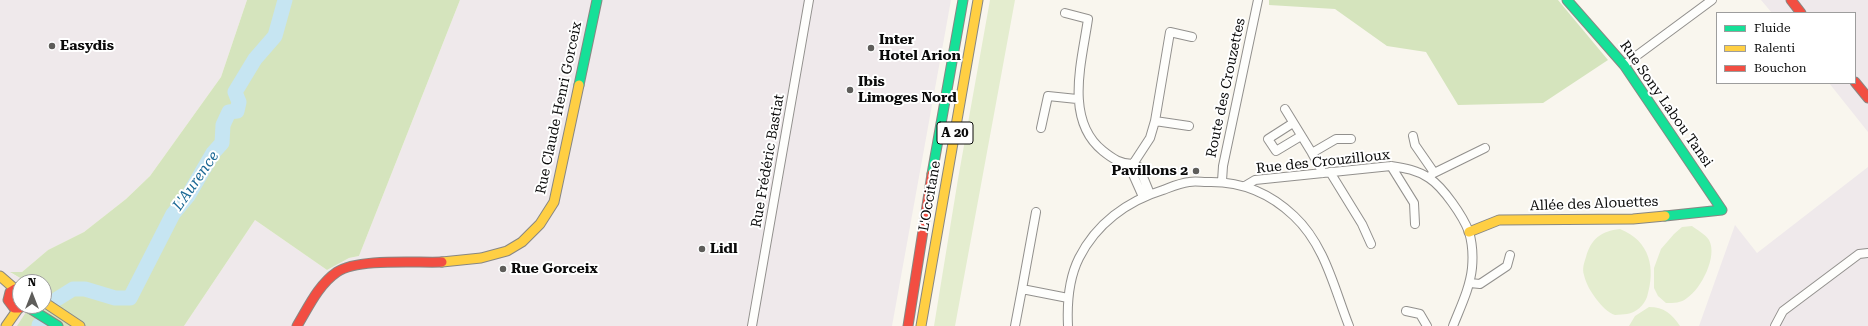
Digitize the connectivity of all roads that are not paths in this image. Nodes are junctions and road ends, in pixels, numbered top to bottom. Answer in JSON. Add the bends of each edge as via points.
{"nodes":[{"id":1,"x":597,"y":0,"type":"edge"},
{"id":2,"x":809,"y":0,"type":"edge"},
{"id":3,"x":963,"y":0,"type":"edge"},
{"id":4,"x":978,"y":0,"type":"edge"},
{"id":5,"x":1258,"y":0,"type":"edge"},
{"id":6,"x":1567,"y":0,"type":"edge"},
{"id":7,"x":1712,"y":0,"type":"edge"},
{"id":8,"x":1790,"y":0,"type":"edge"},
{"id":9,"x":1800,"y":12,"type":"edge"},
{"id":10,"x":1065,"y":13,"type":"dead end"},
{"id":11,"x":1192,"y":37,"type":"dead end"},
{"id":12,"x":1624,"y":65,"type":"junction"},
{"id":13,"x":1856,"y":83,"type":"edge"},
{"id":14,"x":1868,"y":98,"type":"edge"},
{"id":15,"x":1077,"y":99,"type":"junction"},
{"id":16,"x":1285,"y":109,"type":"dead end"},
{"id":17,"x":1155,"y":121,"type":"junction"},
{"id":18,"x":1293,"y":123,"type":"junction"},
{"id":19,"x":1189,"y":126,"type":"dead end"},
{"id":20,"x":1041,"y":128,"type":"dead end"},
{"id":21,"x":1301,"y":136,"type":"junction"},
{"id":22,"x":1413,"y":136,"type":"dead end"},
{"id":23,"x":1351,"y":139,"type":"dead end"},
{"id":24,"x":1484,"y":148,"type":"dead end"},
{"id":25,"x":1312,"y":153,"type":"junction"},
{"id":26,"x":1133,"y":164,"type":"junction"},
{"id":27,"x":1391,"y":166,"type":"junction"},
{"id":28,"x":1327,"y":172,"type":"junction"},
{"id":29,"x":1431,"y":176,"type":"junction"},
{"id":30,"x":1222,"y":182,"type":"junction"},
{"id":31,"x":1245,"y":186,"type":"junction"},
{"id":32,"x":1147,"y":195,"type":"junction"},
{"id":33,"x":1722,"y":210,"type":"joint"},
{"id":34,"x":1036,"y":212,"type":"dead end"},
{"id":35,"x":1415,"y":224,"type":"dead end"},
{"id":36,"x":1469,"y":232,"type":"junction"},
{"id":37,"x":1371,"y":244,"type":"dead end"},
{"id":38,"x":1868,"y":253,"type":"edge"},
{"id":39,"x":1510,"y":255,"type":"dead end"},
{"id":40,"x":932,"y":267,"type":"junction"},
{"id":41,"x":917,"y":269,"type":"junction"},
{"id":42,"x":0,"y":276,"type":"edge"},
{"id":43,"x":1470,"y":283,"type":"junction"},
{"id":44,"x":0,"y":288,"type":"edge"},
{"id":45,"x":12,"y":288,"type":"edge"},
{"id":46,"x":1022,"y":289,"type":"junction"},
{"id":47,"x":12,"y":290,"type":"edge"},
{"id":48,"x":12,"y":295,"type":"edge"},
{"id":49,"x":1068,"y":298,"type":"junction"},
{"id":50,"x":12,"y":302,"type":"edge"},
{"id":51,"x":52,"y":307,"type":"edge"},
{"id":52,"x":1406,"y":311,"type":"dead end"},
{"id":53,"x":12,"y":313,"type":"edge"},
{"id":54,"x":14,"y":314,"type":"edge"},
{"id":55,"x":35,"y":314,"type":"edge"},
{"id":56,"x":900,"y":317,"type":"dead end"},
{"id":57,"x":0,"y":323,"type":"edge"},
{"id":58,"x":6,"y":326,"type":"edge"},
{"id":59,"x":58,"y":326,"type":"edge"},
{"id":60,"x":80,"y":326,"type":"edge"},
{"id":61,"x":297,"y":326,"type":"edge"},
{"id":62,"x":752,"y":326,"type":"edge"},
{"id":63,"x":908,"y":326,"type":"edge"},
{"id":64,"x":921,"y":326,"type":"edge"},
{"id":65,"x":929,"y":326,"type":"edge"},
{"id":66,"x":1015,"y":326,"type":"edge"},
{"id":67,"x":1068,"y":326,"type":"edge"},
{"id":68,"x":1348,"y":326,"type":"edge"},
{"id":69,"x":1427,"y":326,"type":"edge"},
{"id":70,"x":1453,"y":326,"type":"edge"},
{"id":71,"x":1775,"y":326,"type":"edge"}],
"edges":[{"from":1,"to":61,"type":"main road","name":"Rue Claude Henri Gorceix","via":[[554,202],[536,229],[507,251],[489,257],[365,264],[344,268],[326,281]]},
{"from":2,"to":62,"type":"street","name":"Rue Frédéric Bastiat"},
{"from":3,"to":41,"type":"main road","name":"L'Occitane","number":"A 20"},
{"from":4,"to":40,"type":"main road","name":"L'Occitane","number":"A 20"},
{"from":5,"to":30,"type":"street","name":"Route des Crouzettes","via":[[1223,166]]},
{"from":6,"to":12,"type":"main road","name":"Rue Sony Labou Tansi"},
{"from":7,"to":12,"type":"street"},
{"from":8,"to":9,"type":"main road"},
{"from":10,"to":15,"type":"street","via":[[1088,18]]},
{"from":11,"to":17,"type":"street","via":[[1170,32]]},
{"from":12,"to":33,"type":"main road","name":"Rue Sony Labou Tansi"},
{"from":13,"to":14,"type":"main road"},
{"from":15,"to":20,"type":"street","via":[[1048,96]]},
{"from":15,"to":26,"type":"street","via":[[1082,119],[1093,143],[1114,159],[1125,164]]},
{"from":16,"to":18,"type":"street"},
{"from":17,"to":19,"type":"street"},
{"from":17,"to":26,"type":"street","via":[[1150,138]]},
{"from":18,"to":21,"type":"street"},
{"from":18,"to":21,"type":"street","via":[[1268,139],[1276,150]]},
{"from":21,"to":25,"type":"street"},
{"from":22,"to":29,"type":"street","via":[[1415,145],[1430,165],[1433,172]]},
{"from":23,"to":25,"type":"street","via":[[1336,139]]},
{"from":24,"to":29,"type":"street"},
{"from":25,"to":28,"type":"street"},
{"from":26,"to":32,"type":"street","via":[[1131,170]]},
{"from":27,"to":28,"type":"street","name":"Rue des Crouzilloux"},
{"from":27,"to":29,"type":"street","name":"Rue des Crouzilloux"},
{"from":27,"to":35,"type":"street","via":[[1414,203]]},
{"from":28,"to":31,"type":"street","name":"Rue des Crouzilloux","via":[[1255,180]]},
{"from":28,"to":37,"type":"street","via":[[1362,224]]},
{"from":29,"to":36,"type":"street","name":"Rue des Crouzilloux"},
{"from":30,"to":31,"type":"street"},
{"from":30,"to":32,"type":"street","via":[[1190,182]]},
{"from":31,"to":68,"type":"street","via":[[1273,199],[1295,217],[1316,242]]},
{"from":32,"to":49,"type":"street","via":[[1126,205],[1102,225],[1088,242],[1078,260]]},
{"from":33,"to":36,"type":"main road","name":"Allée des Alouettes","via":[[1633,219],[1499,220]]},
{"from":34,"to":46,"type":"street"},
{"from":36,"to":43,"type":"street","name":"Rue des Crouzilloux","via":[[1472,268]]},
{"from":38,"to":71,"type":"street","via":[[1859,254],[1783,311]]},
{"from":39,"to":43,"type":"street","via":[[1507,266],[1480,284]]},
{"from":40,"to":64,"type":"main road","name":"L'Occitane","number":"A 20"},
{"from":40,"to":65,"type":"main road"},
{"from":41,"to":56,"type":"main road","via":[[908,283]]},
{"from":41,"to":63,"type":"main road","name":"L'Occitane","number":"A 20"},
{"from":42,"to":45,"type":"main road"},
{"from":43,"to":70,"type":"street","name":"Rue des Crouzilloux"},
{"from":44,"to":47,"type":"main road"},
{"from":46,"to":49,"type":"street"},
{"from":46,"to":66,"type":"street"},
{"from":48,"to":50,"type":"main road","via":[[8,300]]},
{"from":49,"to":67,"type":"street"},
{"from":51,"to":60,"type":"main road"},
{"from":52,"to":69,"type":"street","via":[[1420,314]]},
{"from":53,"to":57,"type":"main road"},
{"from":54,"to":58,"type":"main road"},
{"from":55,"to":59,"type":"main road"}]}
